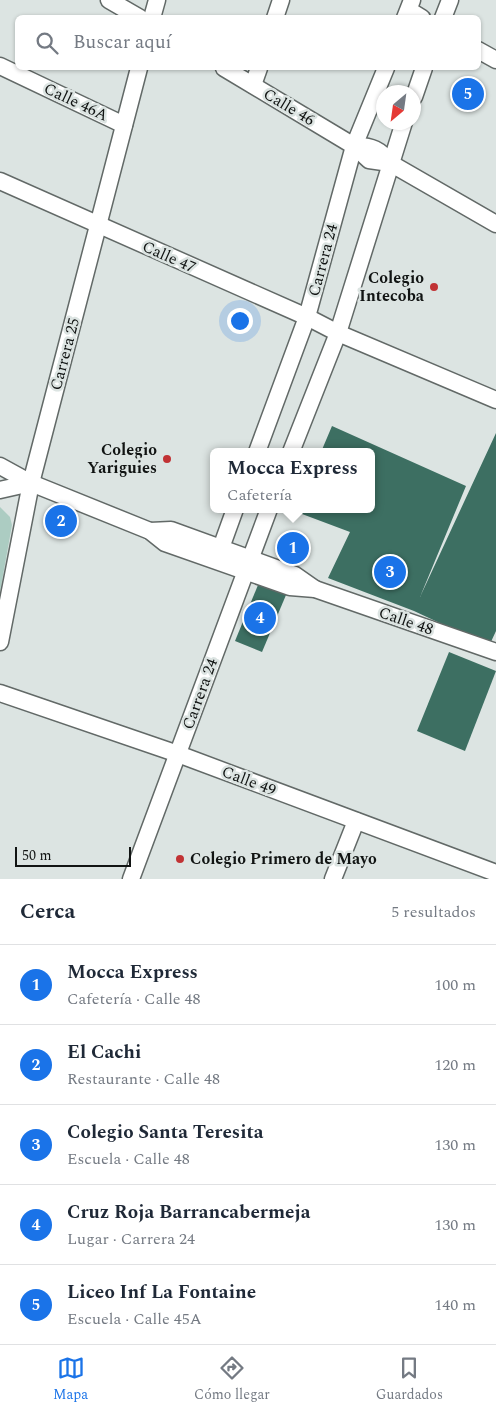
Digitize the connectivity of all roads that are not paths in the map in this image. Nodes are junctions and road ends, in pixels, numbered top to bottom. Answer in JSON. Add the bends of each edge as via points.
{"nodes":[{"id":1,"x":109,"y":0,"type":"edge"},
{"id":2,"x":157,"y":0,"type":"edge"},
{"id":3,"x":281,"y":0,"type":"edge"},
{"id":4,"x":450,"y":0,"type":"edge"},
{"id":5,"x":135,"y":15,"type":"edge"},
{"id":6,"x":153,"y":15,"type":"edge"},
{"id":7,"x":276,"y":15,"type":"edge"},
{"id":8,"x":444,"y":15,"type":"edge"},
{"id":9,"x":481,"y":52,"type":"edge"},
{"id":10,"x":496,"y":60,"type":"edge"},
{"id":11,"x":0,"y":66,"type":"edge"},
{"id":12,"x":138,"y":70,"type":"edge"},
{"id":13,"x":227,"y":70,"type":"edge"},
{"id":14,"x":258,"y":70,"type":"edge"},
{"id":15,"x":385,"y":70,"type":"edge"},
{"id":16,"x":423,"y":70,"type":"edge"},
{"id":17,"x":253,"y":85,"type":"junction"},
{"id":18,"x":418,"y":85,"type":"edge"},
{"id":19,"x":124,"y":124,"type":"junction"},
{"id":20,"x":401,"y":130,"type":"edge"},
{"id":21,"x":354,"y":146,"type":"junction"},
{"id":22,"x":390,"y":163,"type":"junction"},
{"id":23,"x":0,"y":182,"type":"edge"},
{"id":24,"x":496,"y":224,"type":"edge"},
{"id":25,"x":98,"y":225,"type":"junction"},
{"id":26,"x":307,"y":317,"type":"junction"},
{"id":27,"x":301,"y":333,"type":"junction"},
{"id":28,"x":338,"y":333,"type":"junction"},
{"id":29,"x":496,"y":400,"type":"edge"},
{"id":30,"x":258,"y":448,"type":"edge"},
{"id":31,"x":293,"y":448,"type":"edge"},
{"id":32,"x":0,"y":466,"type":"edge"},
{"id":33,"x":31,"y":483,"type":"junction"},
{"id":34,"x":0,"y":490,"type":"edge"},
{"id":35,"x":234,"y":513,"type":"edge"},
{"id":36,"x":267,"y":513,"type":"edge"},
{"id":37,"x":219,"y":555,"type":"junction"},
{"id":38,"x":247,"y":565,"type":"junction"},
{"id":39,"x":0,"y":642,"type":"edge"},
{"id":40,"x":496,"y":652,"type":"edge"},
{"id":41,"x":0,"y":694,"type":"edge"},
{"id":42,"x":178,"y":754,"type":"junction"},
{"id":43,"x":356,"y":821,"type":"junction"},
{"id":44,"x":496,"y":874,"type":"edge"},
{"id":45,"x":132,"y":879,"type":"edge"},
{"id":46,"x":333,"y":879,"type":"edge"}],
"edges":[{"from":1,"to":5,"type":"street"},
{"from":2,"to":6,"type":"street"},
{"from":3,"to":7,"type":"street"},
{"from":4,"to":8,"type":"street"},
{"from":9,"to":10,"type":"street"},
{"from":11,"to":19,"type":"street","name":"Calle 46A"},
{"from":12,"to":19,"type":"street","name":"Carrera 25"},
{"from":13,"to":17,"type":"street","name":"Calle 46"},
{"from":14,"to":17,"type":"street"},
{"from":15,"to":21,"type":"street","name":"Carrera 24"},
{"from":16,"to":18,"type":"street"},
{"from":17,"to":21,"type":"street","name":"Calle 46"},
{"from":19,"to":25,"type":"street","name":"Carrera 25"},
{"from":20,"to":22,"type":"street"},
{"from":21,"to":22,"type":"street","name":"Calle 46","via":[[375,148]]},
{"from":21,"to":26,"type":"street","name":"Carrera 24"},
{"from":22,"to":24,"type":"street","name":"Calle 46"},
{"from":22,"to":28,"type":"street"},
{"from":23,"to":25,"type":"street","name":"Calle 47"},
{"from":25,"to":26,"type":"street","name":"Calle 47"},
{"from":25,"to":33,"type":"street","name":"Carrera 25"},
{"from":26,"to":27,"type":"street","name":"Carrera 24"},
{"from":26,"to":28,"type":"street","name":"Calle 47"},
{"from":27,"to":28,"type":"street","name":"Calle 47","via":[[319,330]]},
{"from":27,"to":30,"type":"street","name":"Carrera 24"},
{"from":28,"to":29,"type":"street","name":"Calle 47"},
{"from":28,"to":31,"type":"street"},
{"from":32,"to":33,"type":"street","name":"Calle 48"},
{"from":33,"to":34,"type":"street"},
{"from":33,"to":37,"type":"street","name":"Calle 48","via":[[150,531],[171,530]]},
{"from":33,"to":39,"type":"street","name":"Carrera 25"},
{"from":35,"to":37,"type":"street"},
{"from":36,"to":38,"type":"street","name":"Carrera 24"},
{"from":37,"to":38,"type":"street","name":"Calle 48"},
{"from":38,"to":40,"type":"street","name":"Calle 48","via":[[295,575],[316,589]]},
{"from":38,"to":42,"type":"street","name":"Carrera 24"},
{"from":41,"to":42,"type":"street","name":"Calle 49"},
{"from":42,"to":43,"type":"street","name":"Calle 49"},
{"from":42,"to":45,"type":"street","name":"Carrera 24"},
{"from":43,"to":44,"type":"street","name":"Calle 49"},
{"from":43,"to":46,"type":"street"}]}
